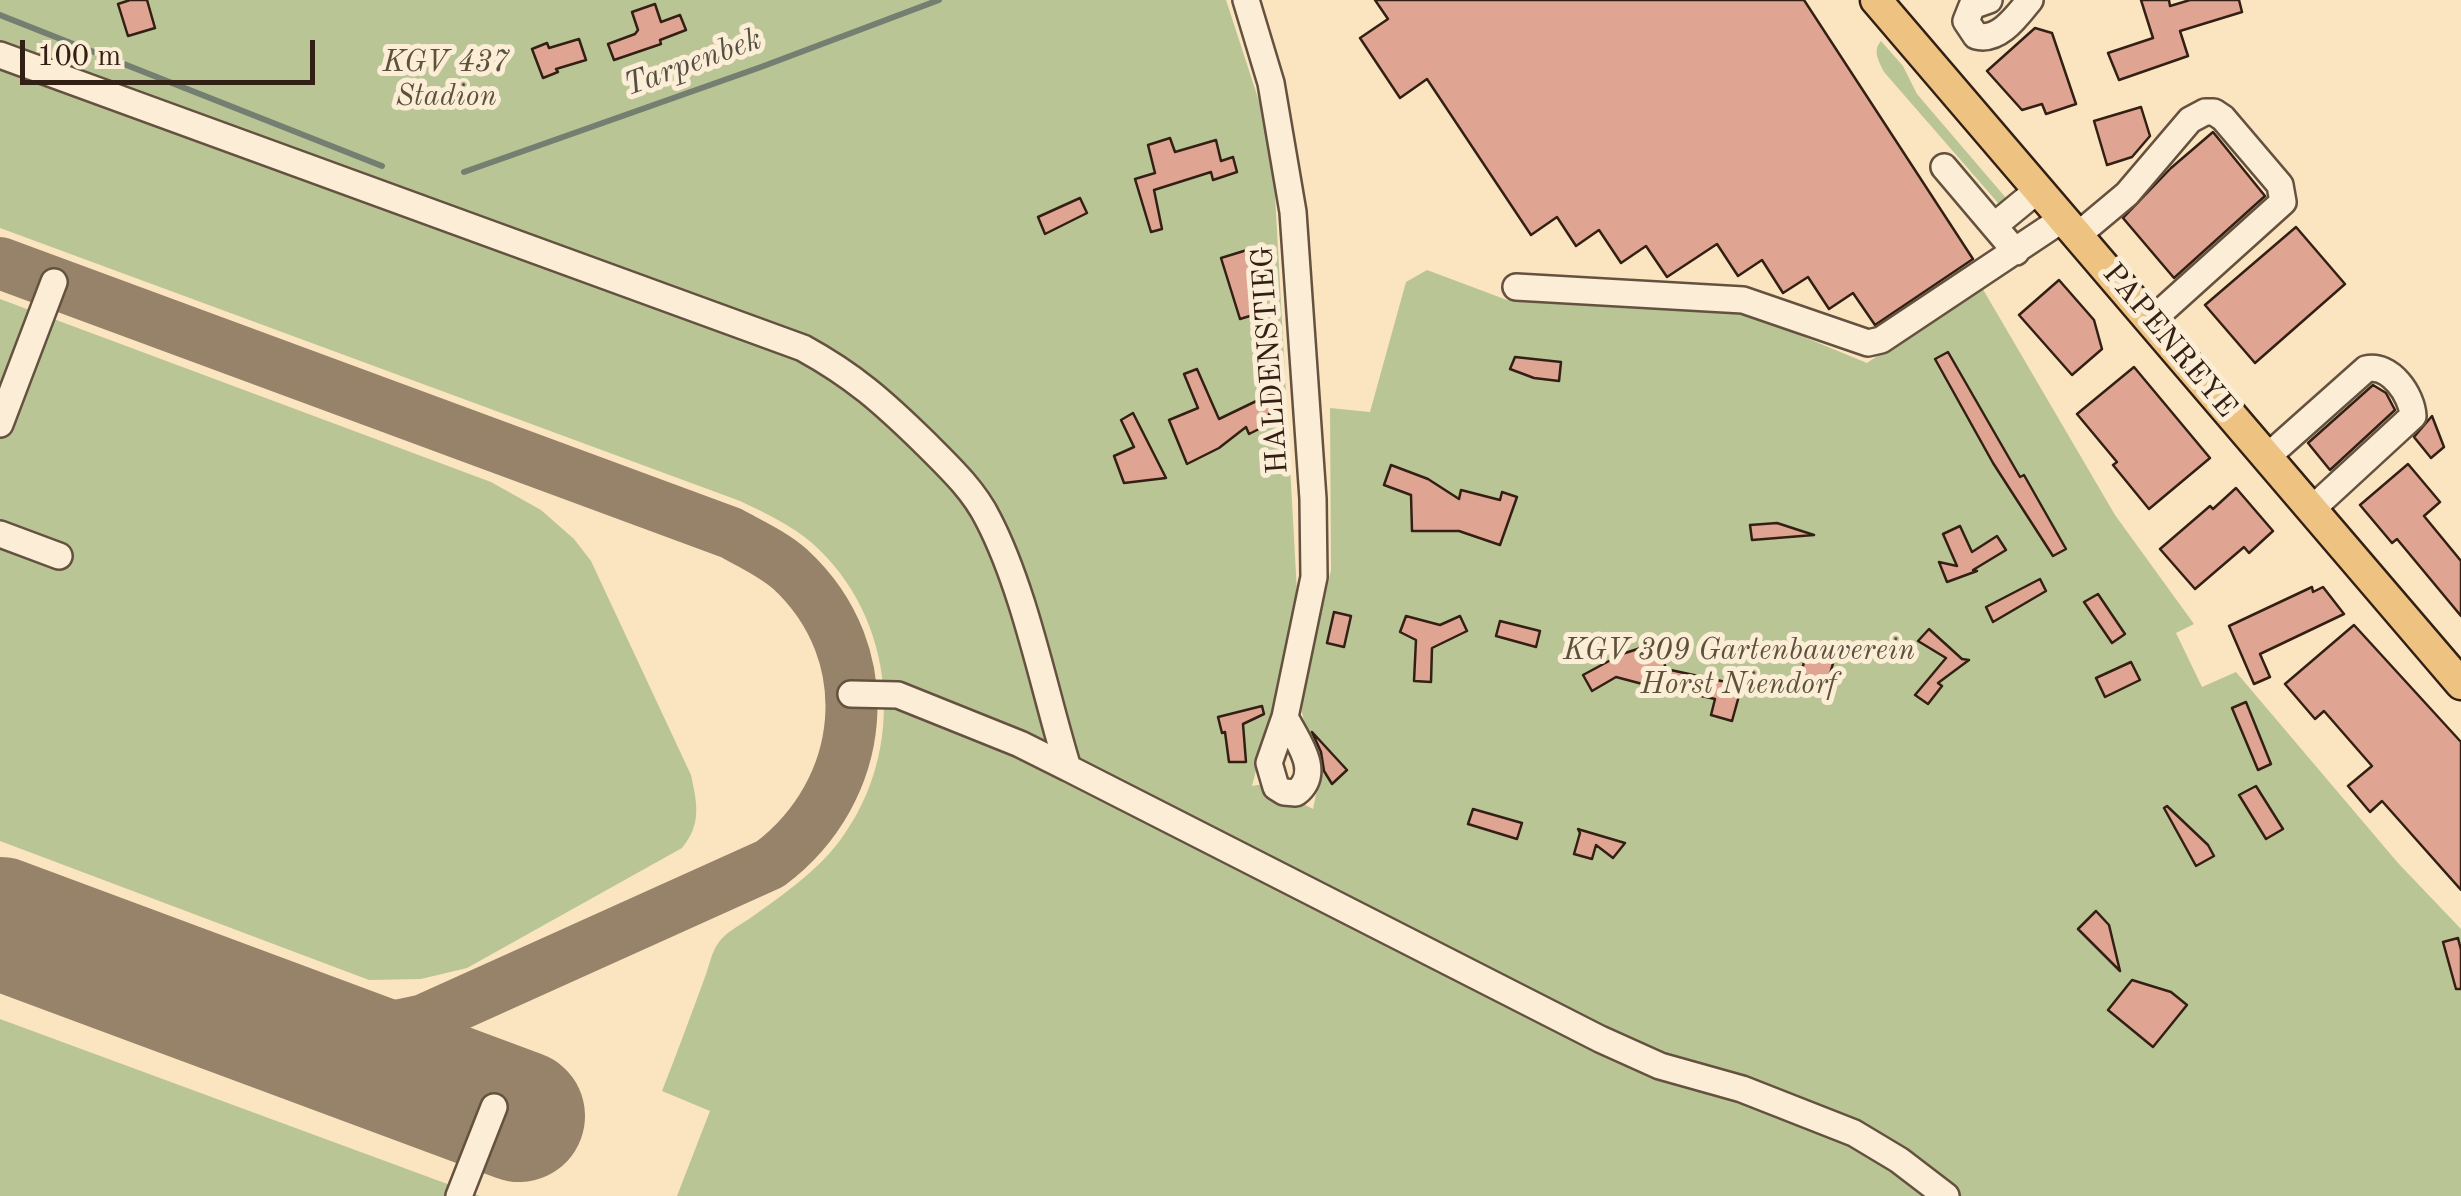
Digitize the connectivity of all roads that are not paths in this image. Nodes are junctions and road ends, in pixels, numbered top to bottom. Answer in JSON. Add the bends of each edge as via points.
{"nodes":[{"id":1,"x":1246,"y":0,"type":"edge"},
{"id":2,"x":1876,"y":0,"type":"edge"},
{"id":3,"x":1989,"y":0,"type":"edge"},
{"id":4,"x":2030,"y":0,"type":"edge"},
{"id":5,"x":0,"y":55,"type":"edge"},
{"id":6,"x":1944,"y":167,"type":"dead end"},
{"id":7,"x":2039,"y":189,"type":"junction"},
{"id":8,"x":1994,"y":226,"type":"junction"},
{"id":9,"x":2072,"y":226,"type":"junction"},
{"id":10,"x":2016,"y":252,"type":"junction"},
{"id":11,"x":54,"y":282,"type":"dead end"},
{"id":12,"x":1516,"y":288,"type":"dead end"},
{"id":13,"x":2152,"y":320,"type":"junction"},
{"id":14,"x":0,"y":424,"type":"edge"},
{"id":15,"x":2267,"y":457,"type":"junction"},
{"id":16,"x":2312,"y":508,"type":"junction"},
{"id":17,"x":0,"y":534,"type":"edge"},
{"id":18,"x":58,"y":556,"type":"dead end"},
{"id":19,"x":2461,"y":684,"type":"edge"},
{"id":20,"x":850,"y":694,"type":"dead end"},
{"id":21,"x":1285,"y":718,"type":"dead end"},
{"id":22,"x":1068,"y":768,"type":"junction"},
{"id":23,"x":494,"y":1108,"type":"dead end"},
{"id":24,"x":459,"y":1196,"type":"edge"},
{"id":25,"x":1946,"y":1196,"type":"edge"}],
"edges":[{"from":1,"to":21,"type":"street","name":"HALDENSTIEG","via":[[1271,83],[1293,212],[1313,499],[1314,577]]},
{"from":2,"to":7,"type":"main road","name":"PAPENREYE"},
{"from":3,"to":4,"type":"street","via":[[1972,6],[1966,21],[1984,38],[1997,34]]},
{"from":5,"to":22,"type":"street","via":[[803,348],[839,368],[871,390],[960,478],[987,516],[1008,563]]},
{"from":6,"to":8,"type":"street"},
{"from":7,"to":8,"type":"street"},
{"from":7,"to":9,"type":"main road","name":"PAPENREYE"},
{"from":8,"to":10,"type":"street"},
{"from":9,"to":10,"type":"street"},
{"from":9,"to":13,"type":"main road","name":"PAPENREYE"},
{"from":9,"to":13,"type":"street","via":[[2128,194],[2190,120],[2205,112],[2224,118],[2280,185],[2283,202]]},
{"from":10,"to":12,"type":"street","via":[[1868,343],[1743,300]]},
{"from":11,"to":14,"type":"street"},
{"from":13,"to":15,"type":"main road","name":"PAPENREYE"},
{"from":15,"to":16,"type":"main road","name":"PAPENREYE"},
{"from":15,"to":16,"type":"street","via":[[2366,370],[2388,373],[2411,401],[2413,416]]},
{"from":16,"to":19,"type":"main road","name":"PAPENREYE"},
{"from":17,"to":18,"type":"street"},
{"from":20,"to":22,"type":"street","via":[[898,695]]},
{"from":22,"to":25,"type":"street","via":[[1600,1040],[1854,1133]]},
{"from":23,"to":24,"type":"street"}]}
